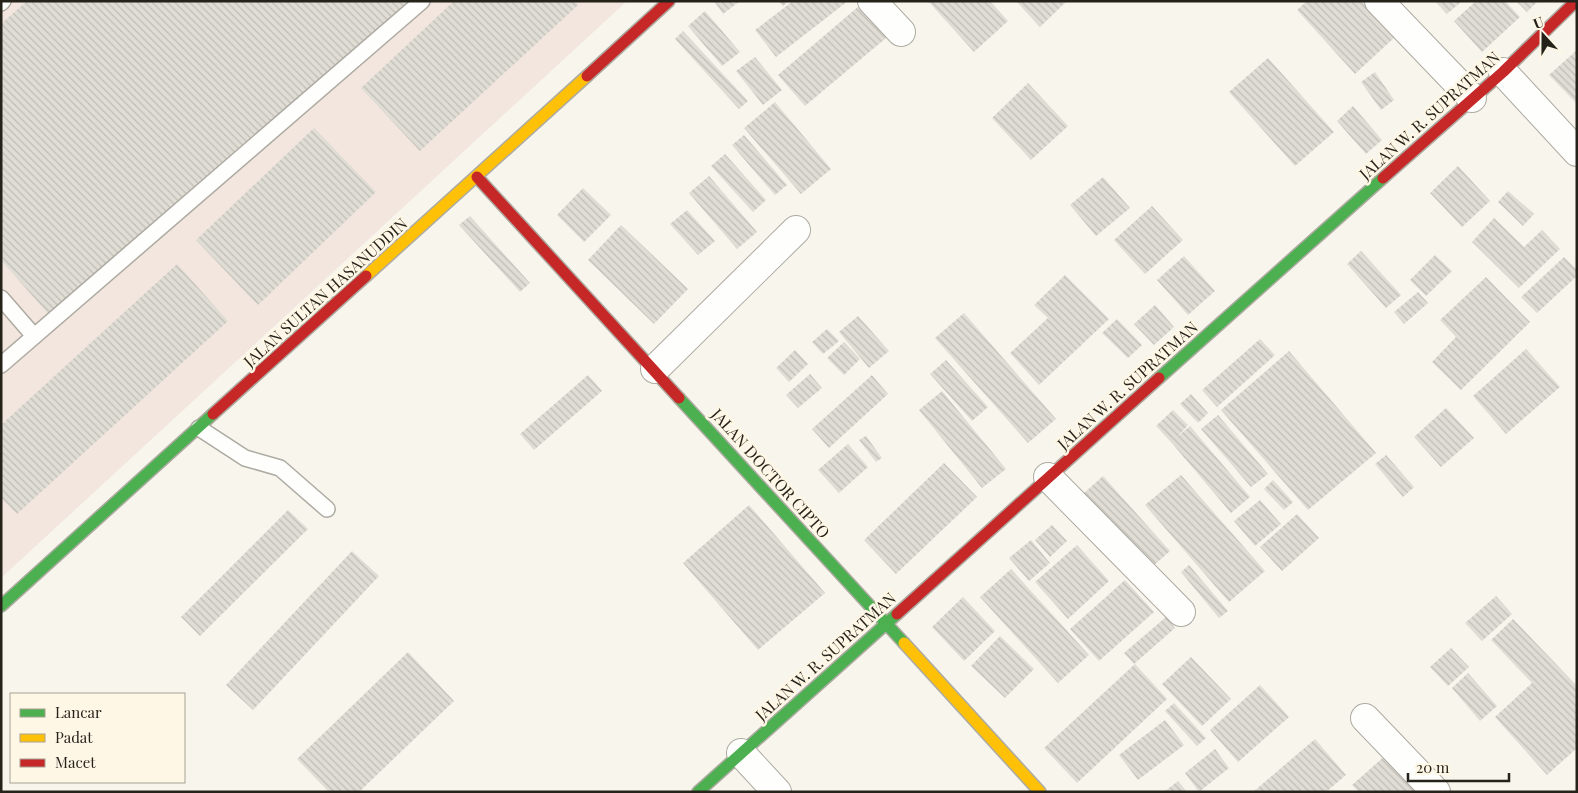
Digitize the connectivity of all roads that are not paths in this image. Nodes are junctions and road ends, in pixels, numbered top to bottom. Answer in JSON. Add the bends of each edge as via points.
{"nodes":[{"id":1,"x":422,"y":1,"type":"edge"},
{"id":2,"x":669,"y":1,"type":"edge"},
{"id":3,"x":872,"y":1,"type":"edge"},
{"id":4,"x":1379,"y":1,"type":"edge"},
{"id":5,"x":1576,"y":1,"type":"edge"},
{"id":6,"x":901,"y":32,"type":"dead end"},
{"id":7,"x":1503,"y":72,"type":"junction"},
{"id":8,"x":1472,"y":98,"type":"junction"},
{"id":9,"x":1577,"y":152,"type":"edge"},
{"id":10,"x":477,"y":177,"type":"junction"},
{"id":11,"x":796,"y":230,"type":"dead end"},
{"id":12,"x":1,"y":298,"type":"edge"},
{"id":13,"x":34,"y":336,"type":"junction"},
{"id":14,"x":1,"y":365,"type":"edge"},
{"id":15,"x":655,"y":369,"type":"junction"},
{"id":16,"x":199,"y":428,"type":"junction"},
{"id":17,"x":1048,"y":477,"type":"junction"},
{"id":18,"x":327,"y":509,"type":"dead end"},
{"id":19,"x":5,"y":597,"type":"edge"},
{"id":20,"x":1181,"y":612,"type":"dead end"},
{"id":21,"x":886,"y":623,"type":"junction"},
{"id":22,"x":1365,"y":718,"type":"dead end"},
{"id":23,"x":741,"y":753,"type":"junction"},
{"id":24,"x":698,"y":792,"type":"edge"},
{"id":25,"x":778,"y":792,"type":"edge"},
{"id":26,"x":1040,"y":792,"type":"edge"},
{"id":27,"x":1436,"y":792,"type":"edge"}],
"edges":[{"from":1,"to":13,"type":"lane"},
{"from":2,"to":10,"type":"street","name":"JALAN SULTAN HASANUDDIN"},
{"from":3,"to":6,"type":"street"},
{"from":4,"to":8,"type":"street"},
{"from":5,"to":7,"type":"street","name":"JALAN W. R. SUPRATMAN"},
{"from":7,"to":8,"type":"street","name":"JALAN W. R. SUPRATMAN"},
{"from":7,"to":9,"type":"street"},
{"from":8,"to":17,"type":"street","name":"JALAN W. R. SUPRATMAN"},
{"from":10,"to":15,"type":"street","name":"JALAN DOCTOR CIPTO"},
{"from":10,"to":16,"type":"street","name":"JALAN SULTAN HASANUDDIN"},
{"from":11,"to":15,"type":"street"},
{"from":12,"to":13,"type":"lane"},
{"from":13,"to":14,"type":"lane"},
{"from":15,"to":21,"type":"street","name":"JALAN DOCTOR CIPTO"},
{"from":16,"to":18,"type":"lane","via":[[246,458],[280,468]]},
{"from":16,"to":19,"type":"street","name":"JALAN SULTAN HASANUDDIN"},
{"from":17,"to":20,"type":"street"},
{"from":17,"to":21,"type":"street","name":"JALAN W. R. SUPRATMAN"},
{"from":21,"to":23,"type":"street","name":"JALAN W. R. SUPRATMAN"},
{"from":21,"to":26,"type":"street","name":"JALAN DOCTOR CIPTO"},
{"from":22,"to":27,"type":"street"},
{"from":23,"to":24,"type":"street","name":"JALAN W. R. SUPRATMAN"},
{"from":23,"to":25,"type":"street"}]}
